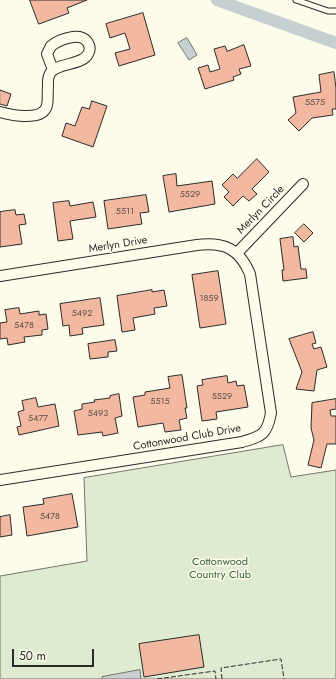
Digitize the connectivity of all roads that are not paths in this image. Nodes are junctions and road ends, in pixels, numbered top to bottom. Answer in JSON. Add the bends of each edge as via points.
{"nodes":[{"id":1,"x":296,"y":0,"type":"edge"},
{"id":2,"x":336,"y":11,"type":"edge"},
{"id":3,"x":53,"y":70,"type":"dead end"},
{"id":4,"x":0,"y":112,"type":"edge"},
{"id":5,"x":303,"y":184,"type":"dead end"},
{"id":6,"x":237,"y":253,"type":"junction"},
{"id":7,"x":0,"y":276,"type":"edge"},
{"id":8,"x":0,"y":480,"type":"edge"}],
"edges":[{"from":1,"to":2,"type":"lane","via":[[328,11]]},
{"from":3,"to":4,"type":"street","via":[[48,78],[47,105],[43,112],[37,116],[30,116]]},
{"from":5,"to":6,"type":"street","name":"Merlyn Circle"},
{"from":6,"to":7,"type":"street","name":"Merlyn Drive","via":[[228,247],[208,243]]},
{"from":6,"to":8,"type":"street","name":"Cottonwood Club Drive","via":[[250,274],[271,413],[265,432],[242,442]]}]}
